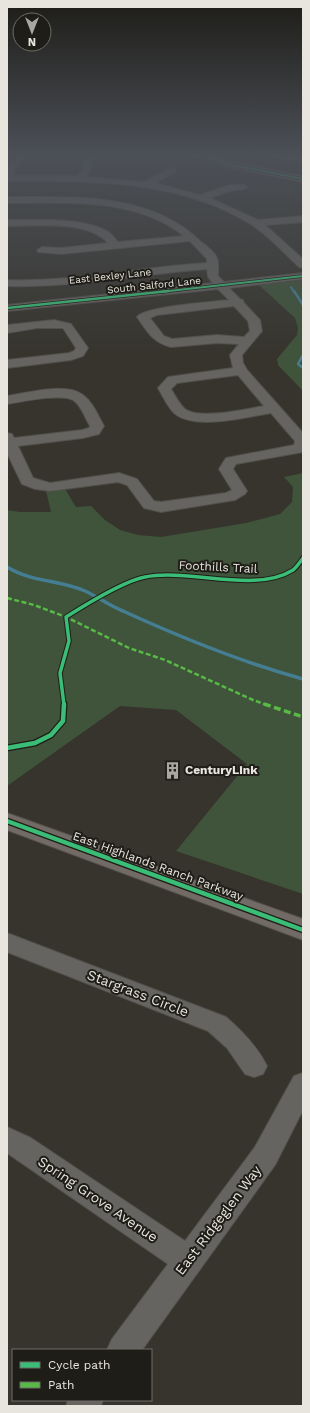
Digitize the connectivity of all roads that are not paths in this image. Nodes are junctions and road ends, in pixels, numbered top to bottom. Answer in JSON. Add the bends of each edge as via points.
{"nodes":[{"id":1,"x":169,"y":221,"type":"edge"},
{"id":2,"x":252,"y":221,"type":"edge"},
{"id":3,"x":285,"y":221,"type":"edge"},
{"id":4,"x":7,"y":223,"type":"edge"},
{"id":5,"x":257,"y":224,"type":"junction"},
{"id":6,"x":192,"y":238,"type":"junction"},
{"id":7,"x":116,"y":246,"type":"junction"},
{"id":8,"x":42,"y":250,"type":"dead end"},
{"id":9,"x":303,"y":265,"type":"edge"},
{"id":10,"x":212,"y":266,"type":"junction"},
{"id":11,"x":303,"y":276,"type":"edge"},
{"id":12,"x":7,"y":283,"type":"edge"},
{"id":13,"x":221,"y":285,"type":"junction"},
{"id":14,"x":239,"y":302,"type":"junction"},
{"id":15,"x":7,"y":308,"type":"edge"},
{"id":16,"x":7,"y":329,"type":"edge"},
{"id":17,"x":247,"y":341,"type":"junction"},
{"id":18,"x":7,"y":364,"type":"edge"},
{"id":19,"x":241,"y":371,"type":"junction"},
{"id":20,"x":7,"y":400,"type":"edge"},
{"id":21,"x":274,"y":408,"type":"junction"},
{"id":22,"x":8,"y":440,"type":"edge"},
{"id":23,"x":7,"y":821,"type":"edge"},
{"id":24,"x":303,"y":930,"type":"edge"},
{"id":25,"x":7,"y":942,"type":"edge"},
{"id":26,"x":254,"y":1066,"type":"dead end"},
{"id":27,"x":303,"y":1084,"type":"edge"},
{"id":28,"x":7,"y":1139,"type":"edge"},
{"id":29,"x":188,"y":1260,"type":"junction"},
{"id":30,"x":124,"y":1349,"type":"edge"}],
"edges":[{"from":1,"to":6,"type":"street"},
{"from":2,"to":5,"type":"street"},
{"from":3,"to":5,"type":"street"},
{"from":4,"to":7,"type":"street","via":[[75,226],[104,233]]},
{"from":5,"to":9,"type":"street"},
{"from":6,"to":7,"type":"street"},
{"from":6,"to":10,"type":"street","via":[[212,258]]},
{"from":7,"to":8,"type":"street","via":[[61,251]]},
{"from":10,"to":12,"type":"street","name":"East Bexley Lane","via":[[39,284]]},
{"from":10,"to":13,"type":"street","via":[[213,277]]},
{"from":11,"to":13,"type":"street","name":"South Salford Lane"},
{"from":13,"to":14,"type":"street"},
{"from":13,"to":15,"type":"street","name":"South Salford Lane"},
{"from":14,"to":17,"type":"street","via":[[256,324],[256,331]]},
{"from":14,"to":17,"type":"street","via":[[155,312],[142,317],[160,339],[172,343],[217,339]]},
{"from":16,"to":18,"type":"street","via":[[64,325],[82,348],[79,353],[71,356]]},
{"from":17,"to":19,"type":"street","via":[[236,355]]},
{"from":19,"to":21,"type":"street"},
{"from":19,"to":21,"type":"street","via":[[173,380],[164,388],[182,413],[196,418]]},
{"from":20,"to":22,"type":"street","via":[[58,394],[73,395],[79,398],[97,426],[94,431],[83,434]]},
{"from":21,"to":22,"type":"street","via":[[302,440],[302,447],[230,461],[226,469],[240,491],[230,497],[161,507],[149,505],[132,482],[120,477],[50,487],[27,481]]},
{"from":23,"to":24,"type":"main road","name":"East Highlands Ranch Parkway"},
{"from":25,"to":26,"type":"street","name":"Stargrass Circle","via":[[217,1024],[236,1041]]},
{"from":27,"to":29,"type":"street","name":"East Ridgeglen Way","via":[[265,1156]]},
{"from":28,"to":29,"type":"street","name":"Spring Grove Avenue"},
{"from":29,"to":30,"type":"street","name":"East Ridgeglen Way"}]}
